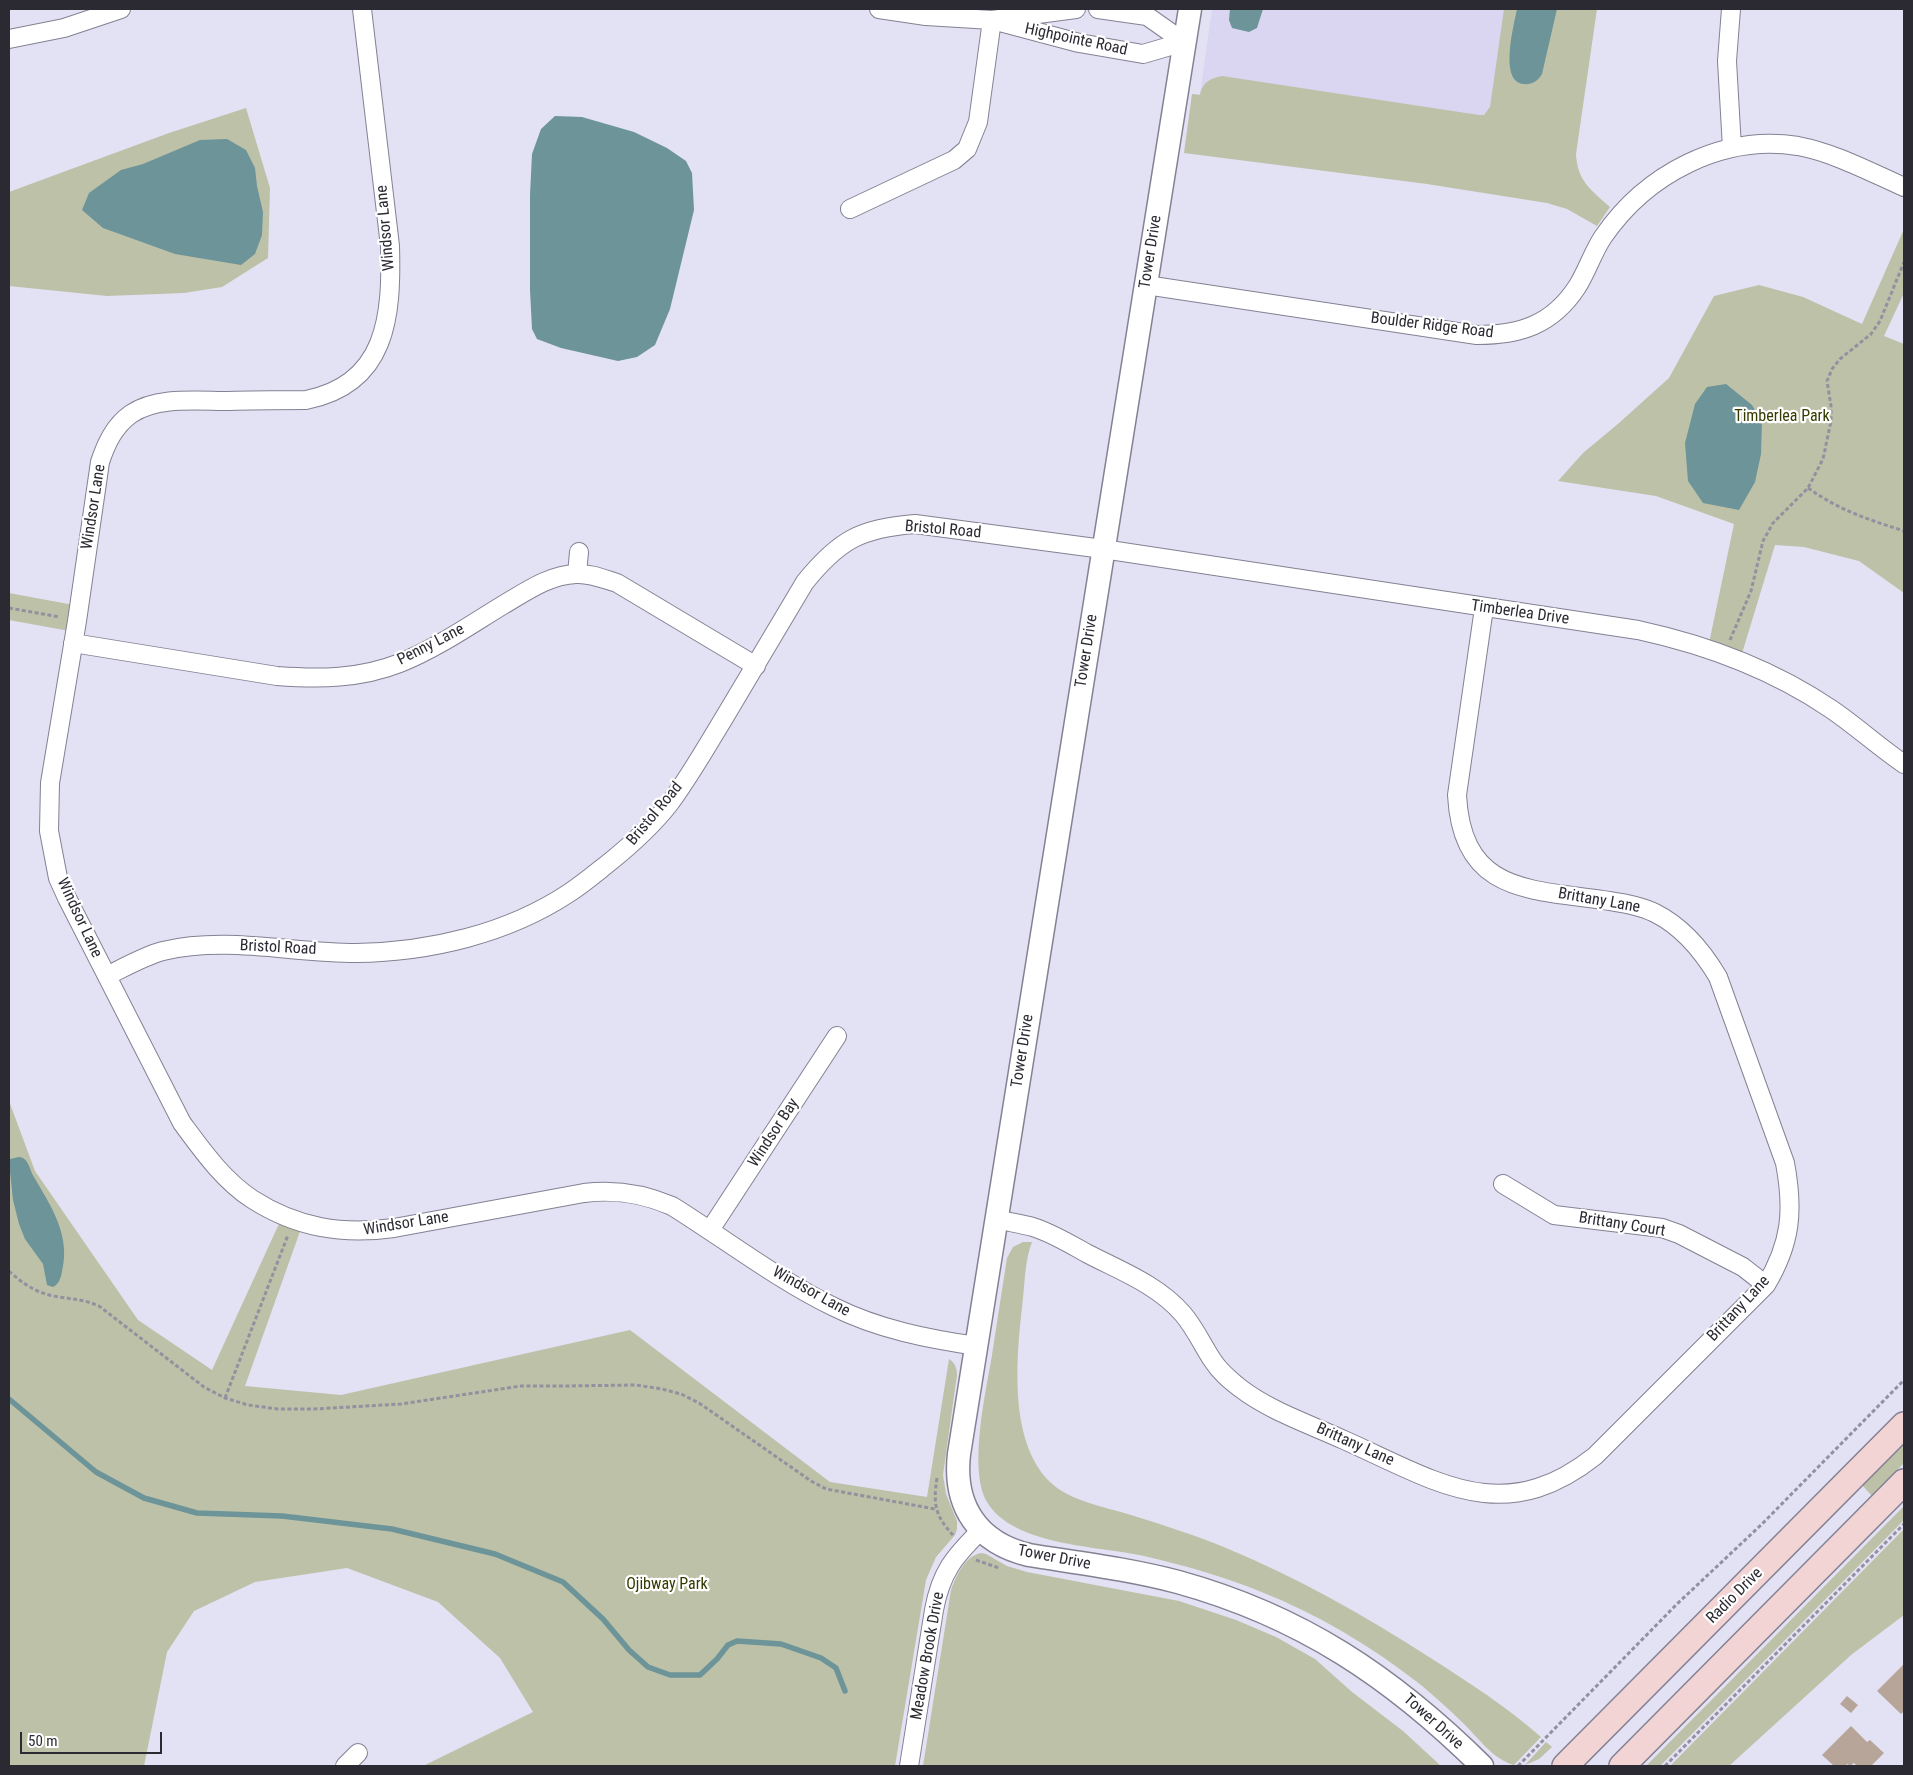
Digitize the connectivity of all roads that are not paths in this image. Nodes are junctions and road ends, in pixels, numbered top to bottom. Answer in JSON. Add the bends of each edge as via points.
{"nodes":[{"id":1,"x":121,"y":9,"type":"edge"},
{"id":2,"x":362,"y":9,"type":"edge"},
{"id":3,"x":879,"y":9,"type":"edge"},
{"id":4,"x":1076,"y":9,"type":"edge"},
{"id":5,"x":1098,"y":9,"type":"edge"},
{"id":6,"x":1190,"y":9,"type":"edge"},
{"id":7,"x":1731,"y":9,"type":"edge"},
{"id":8,"x":992,"y":20,"type":"junction"},
{"id":9,"x":9,"y":39,"type":"edge"},
{"id":10,"x":1184,"y":42,"type":"junction"},
{"id":11,"x":1732,"y":148,"type":"junction"},
{"id":12,"x":1904,"y":187,"type":"edge"},
{"id":13,"x":850,"y":209,"type":"dead end"},
{"id":14,"x":1146,"y":285,"type":"junction"},
{"id":15,"x":1103,"y":549,"type":"junction"},
{"id":16,"x":579,"y":552,"type":"dead end"},
{"id":17,"x":577,"y":574,"type":"junction"},
{"id":18,"x":1484,"y":608,"type":"junction"},
{"id":19,"x":73,"y":643,"type":"junction"},
{"id":20,"x":756,"y":666,"type":"junction"},
{"id":21,"x":1904,"y":764,"type":"edge"},
{"id":22,"x":107,"y":976,"type":"junction"},
{"id":23,"x":837,"y":1036,"type":"dead end"},
{"id":24,"x":1503,"y":1184,"type":"dead end"},
{"id":25,"x":996,"y":1219,"type":"junction"},
{"id":26,"x":710,"y":1230,"type":"junction"},
{"id":27,"x":1766,"y":1285,"type":"junction"},
{"id":28,"x":977,"y":1346,"type":"junction"},
{"id":29,"x":1904,"y":1425,"type":"edge"},
{"id":30,"x":1904,"y":1482,"type":"edge"},
{"id":31,"x":981,"y":1530,"type":"junction"},
{"id":32,"x":358,"y":1753,"type":"dead end"},
{"id":33,"x":345,"y":1766,"type":"edge"},
{"id":34,"x":909,"y":1766,"type":"edge"},
{"id":35,"x":1482,"y":1766,"type":"edge"},
{"id":36,"x":1565,"y":1766,"type":"edge"},
{"id":37,"x":1622,"y":1766,"type":"edge"}],
"edges":[{"from":1,"to":9,"type":"street","via":[[64,28]]},
{"from":2,"to":19,"type":"street","name":"Windsor Lane","via":[[390,246],[387,317],[377,350],[363,372],[343,388],[325,396],[306,400],[174,401],[152,405],[131,414],[115,429],[100,462]]},
{"from":3,"to":8,"type":"street","name":"Highpointe Road"},
{"from":4,"to":8,"type":"street","name":"Highpointe Road"},
{"from":5,"to":10,"type":"street","via":[[1147,16]]},
{"from":6,"to":10,"type":"street","name":"Tower Drive"},
{"from":7,"to":11,"type":"street","via":[[1727,61]]},
{"from":8,"to":10,"type":"street","name":"Highpointe Road","via":[[1080,43],[1143,54]]},
{"from":8,"to":13,"type":"street","via":[[978,122],[967,150],[954,160]]},
{"from":10,"to":14,"type":"street","name":"Tower Drive"},
{"from":11,"to":12,"type":"street","name":"Boulder Ridge Road","via":[[1768,144],[1798,146],[1835,156]]},
{"from":11,"to":14,"type":"street","name":"Boulder Ridge Road","via":[[1704,156],[1657,180],[1636,198],[1602,237],[1576,287],[1560,308],[1523,330],[1501,335],[1467,333]]},
{"from":14,"to":15,"type":"street","name":"Tower Drive"},
{"from":15,"to":18,"type":"street","name":"Timberlea Drive"},
{"from":15,"to":20,"type":"street","name":"Bristol Road","via":[[915,524],[868,531],[843,544],[823,560],[805,582]]},
{"from":15,"to":25,"type":"street","name":"Tower Drive"},
{"from":16,"to":17,"type":"street"},
{"from":17,"to":19,"type":"street","name":"Penny Lane","via":[[552,578],[532,587],[400,663],[340,678],[277,676]]},
{"from":17,"to":20,"type":"street","name":"Penny Lane","via":[[617,583]]},
{"from":18,"to":21,"type":"street","name":"Timberlea Drive","via":[[1638,630],[1723,653],[1770,673],[1815,699]]},
{"from":18,"to":27,"type":"street","name":"Brittany Lane","via":[[1457,795],[1458,818],[1464,837],[1474,856],[1502,880],[1523,888],[1633,905],[1654,912],[1690,937],[1706,958],[1718,977],[1785,1164],[1790,1189],[1786,1240]]},
{"from":19,"to":22,"type":"street","name":"Windsor Lane","via":[[50,783],[49,831],[58,878]]},
{"from":20,"to":22,"type":"street","name":"Bristol Road","via":[[669,804],[634,842],[568,894],[531,913],[490,930],[417,949],[353,952],[214,945],[187,947],[133,962]]},
{"from":22,"to":26,"type":"street","name":"Windsor Lane","via":[[182,1123],[204,1152],[251,1198],[294,1220],[342,1232],[366,1232],[603,1190],[652,1198],[672,1206]]},
{"from":23,"to":26,"type":"street","name":"Windsor Bay"},
{"from":24,"to":27,"type":"street","name":"Brittany Court","via":[[1554,1215],[1662,1228],[1743,1267]]},
{"from":25,"to":27,"type":"street","name":"Brittany Lane","via":[[1052,1235],[1151,1286],[1184,1314],[1225,1376],[1258,1401],[1438,1482],[1479,1494],[1531,1490],[1576,1471],[1595,1456]]},
{"from":25,"to":28,"type":"street","name":"Tower Drive"},
{"from":26,"to":28,"type":"street","name":"Windsor Lane","via":[[834,1307],[897,1331]]},
{"from":28,"to":31,"type":"street","name":"Tower Drive","via":[[958,1474],[964,1504]]},
{"from":29,"to":36,"type":"main road","name":"Radio Drive"},
{"from":30,"to":37,"type":"main road"},
{"from":31,"to":34,"type":"street","name":"Meadow Brook Drive","via":[[951,1562],[940,1584]]},
{"from":31,"to":35,"type":"street","name":"Tower Drive","via":[[1000,1545],[1022,1553],[1176,1582],[1230,1599],[1290,1624],[1349,1656],[1391,1686]]},
{"from":32,"to":33,"type":"street"}]}
